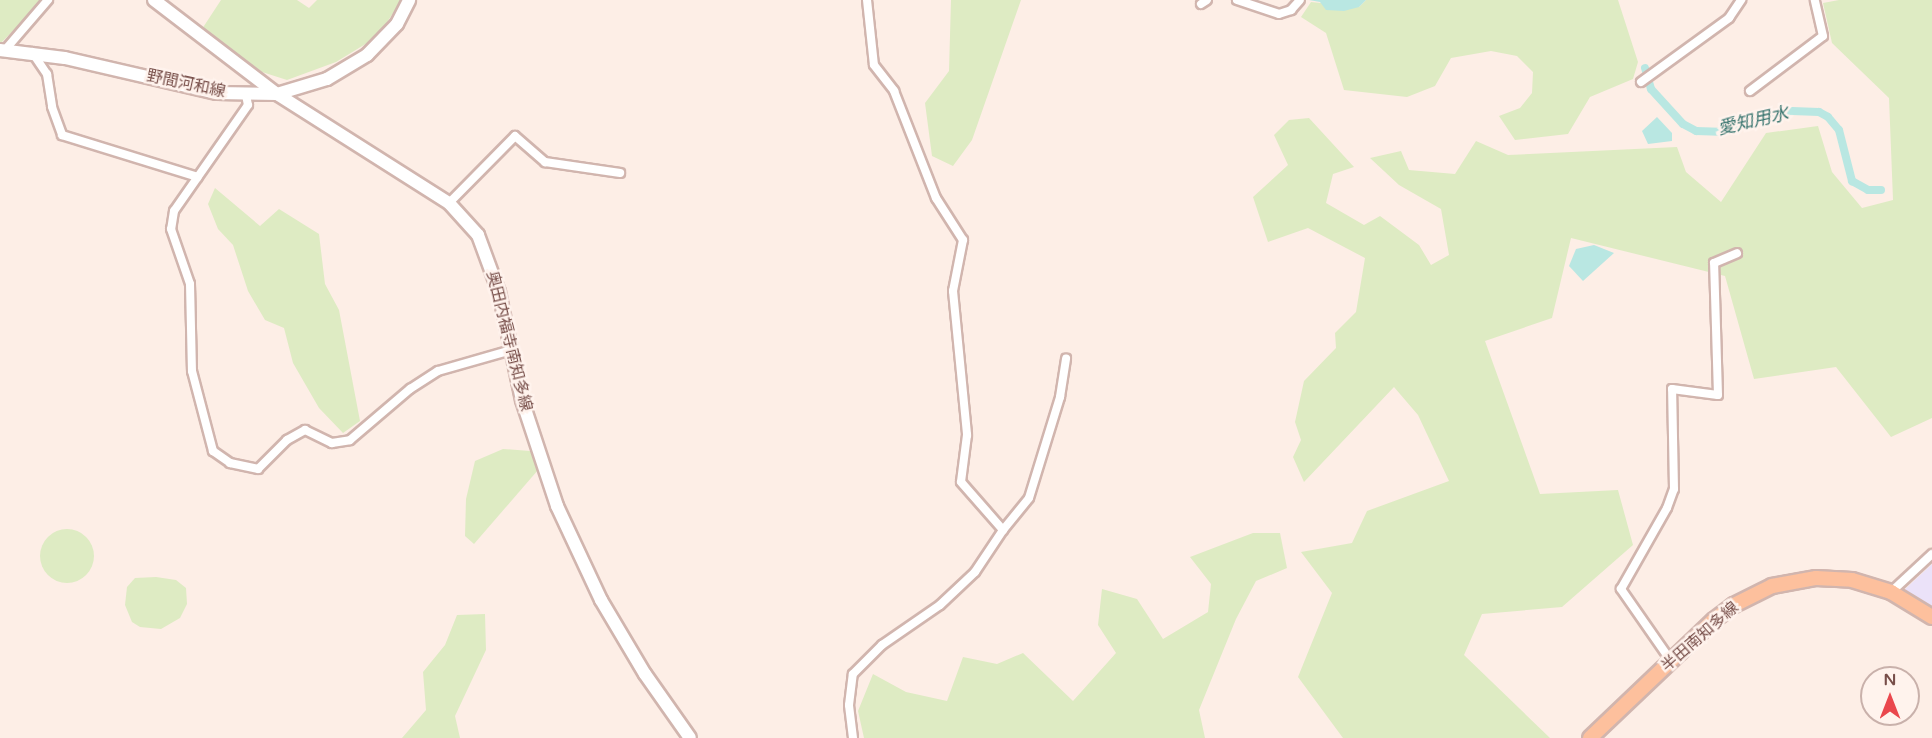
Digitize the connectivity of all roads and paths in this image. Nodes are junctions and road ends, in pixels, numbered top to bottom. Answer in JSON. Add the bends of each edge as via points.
{"nodes":[{"id":1,"x":48,"y":0,"type":"edge"},
{"id":2,"x":154,"y":0,"type":"edge"},
{"id":3,"x":409,"y":0,"type":"edge"},
{"id":4,"x":867,"y":0,"type":"edge"},
{"id":5,"x":1237,"y":0,"type":"edge"},
{"id":6,"x":1300,"y":0,"type":"edge"},
{"id":7,"x":1741,"y":0,"type":"edge"},
{"id":8,"x":1815,"y":0,"type":"edge"},
{"id":9,"x":3,"y":50,"type":"edge"},
{"id":10,"x":31,"y":51,"type":"junction"},
{"id":11,"x":1641,"y":82,"type":"dead end"},
{"id":12,"x":1750,"y":91,"type":"dead end"},
{"id":13,"x":277,"y":94,"type":"junction"},
{"id":14,"x":246,"y":95,"type":"junction"},
{"id":15,"x":620,"y":173,"type":"dead end"},
{"id":16,"x":198,"y":177,"type":"junction"},
{"id":17,"x":448,"y":203,"type":"junction"},
{"id":18,"x":1737,"y":253,"type":"dead end"},
{"id":19,"x":511,"y":350,"type":"junction"},
{"id":20,"x":1066,"y":358,"type":"dead end"},
{"id":21,"x":1003,"y":530,"type":"junction"},
{"id":22,"x":1932,"y":554,"type":"edge"},
{"id":23,"x":1891,"y":592,"type":"junction"},
{"id":24,"x":1932,"y":617,"type":"edge"},
{"id":25,"x":1671,"y":661,"type":"junction"},
{"id":26,"x":690,"y":738,"type":"edge"},
{"id":27,"x":852,"y":738,"type":"edge"},
{"id":28,"x":1590,"y":738,"type":"edge"}],
"edges":[{"from":1,"to":9,"type":"street"},
{"from":2,"to":13,"type":"main road","name":"奥田内福寺南知多線"},
{"from":3,"to":13,"type":"main road","name":"野間河和線","via":[[397,24],[367,55],[327,79]]},
{"from":4,"to":21,"type":"street","via":[[874,65],[894,91],[936,198],[963,240],[952,291],[967,435],[961,482]]},
{"from":5,"to":6,"type":"street","via":[[1279,14],[1292,10]]},
{"from":7,"to":11,"type":"street","via":[[1729,18]]},
{"from":8,"to":12,"type":"street","via":[[1823,36]]},
{"from":9,"to":10,"type":"main road","name":"野間河和線"},
{"from":10,"to":14,"type":"main road","name":"野間河和線","via":[[217,93]]},
{"from":10,"to":16,"type":"street","via":[[47,74],[52,107],[62,135]]},
{"from":13,"to":14,"type":"main road","name":"野間河和線"},
{"from":13,"to":17,"type":"main road","name":"奥田内福寺南知多線"},
{"from":14,"to":16,"type":"street","via":[[248,105]]},
{"from":15,"to":17,"type":"street","via":[[545,162],[515,136]]},
{"from":16,"to":19,"type":"street","via":[[174,211],[171,229],[190,284],[192,371],[213,451],[230,463],[258,469],[287,440],[305,430],[321,434],[332,443],[350,440],[410,389],[438,371]]},
{"from":17,"to":19,"type":"main road","name":"奥田内福寺南知多線","via":[[471,225],[484,246],[500,292]]},
{"from":18,"to":25,"type":"street","via":[[1714,263],[1718,395],[1672,389],[1674,489],[1621,589]]},
{"from":19,"to":26,"type":"main road","name":"奥田内福寺南知多線","via":[[537,453],[562,516],[602,600],[645,674]]},
{"from":20,"to":21,"type":"street","via":[[1060,397],[1029,498]]},
{"from":21,"to":27,"type":"street","via":[[975,572],[940,605],[882,645],[853,674],[849,705]]},
{"from":22,"to":23,"type":"street"},
{"from":23,"to":24,"type":"main road","name":"半田南知多線"},
{"from":23,"to":25,"type":"main road","name":"半田南知多線","via":[[1868,583],[1836,578],[1772,586],[1734,605]]},
{"from":25,"to":28,"type":"main road","name":"半田南知多線"}]}
